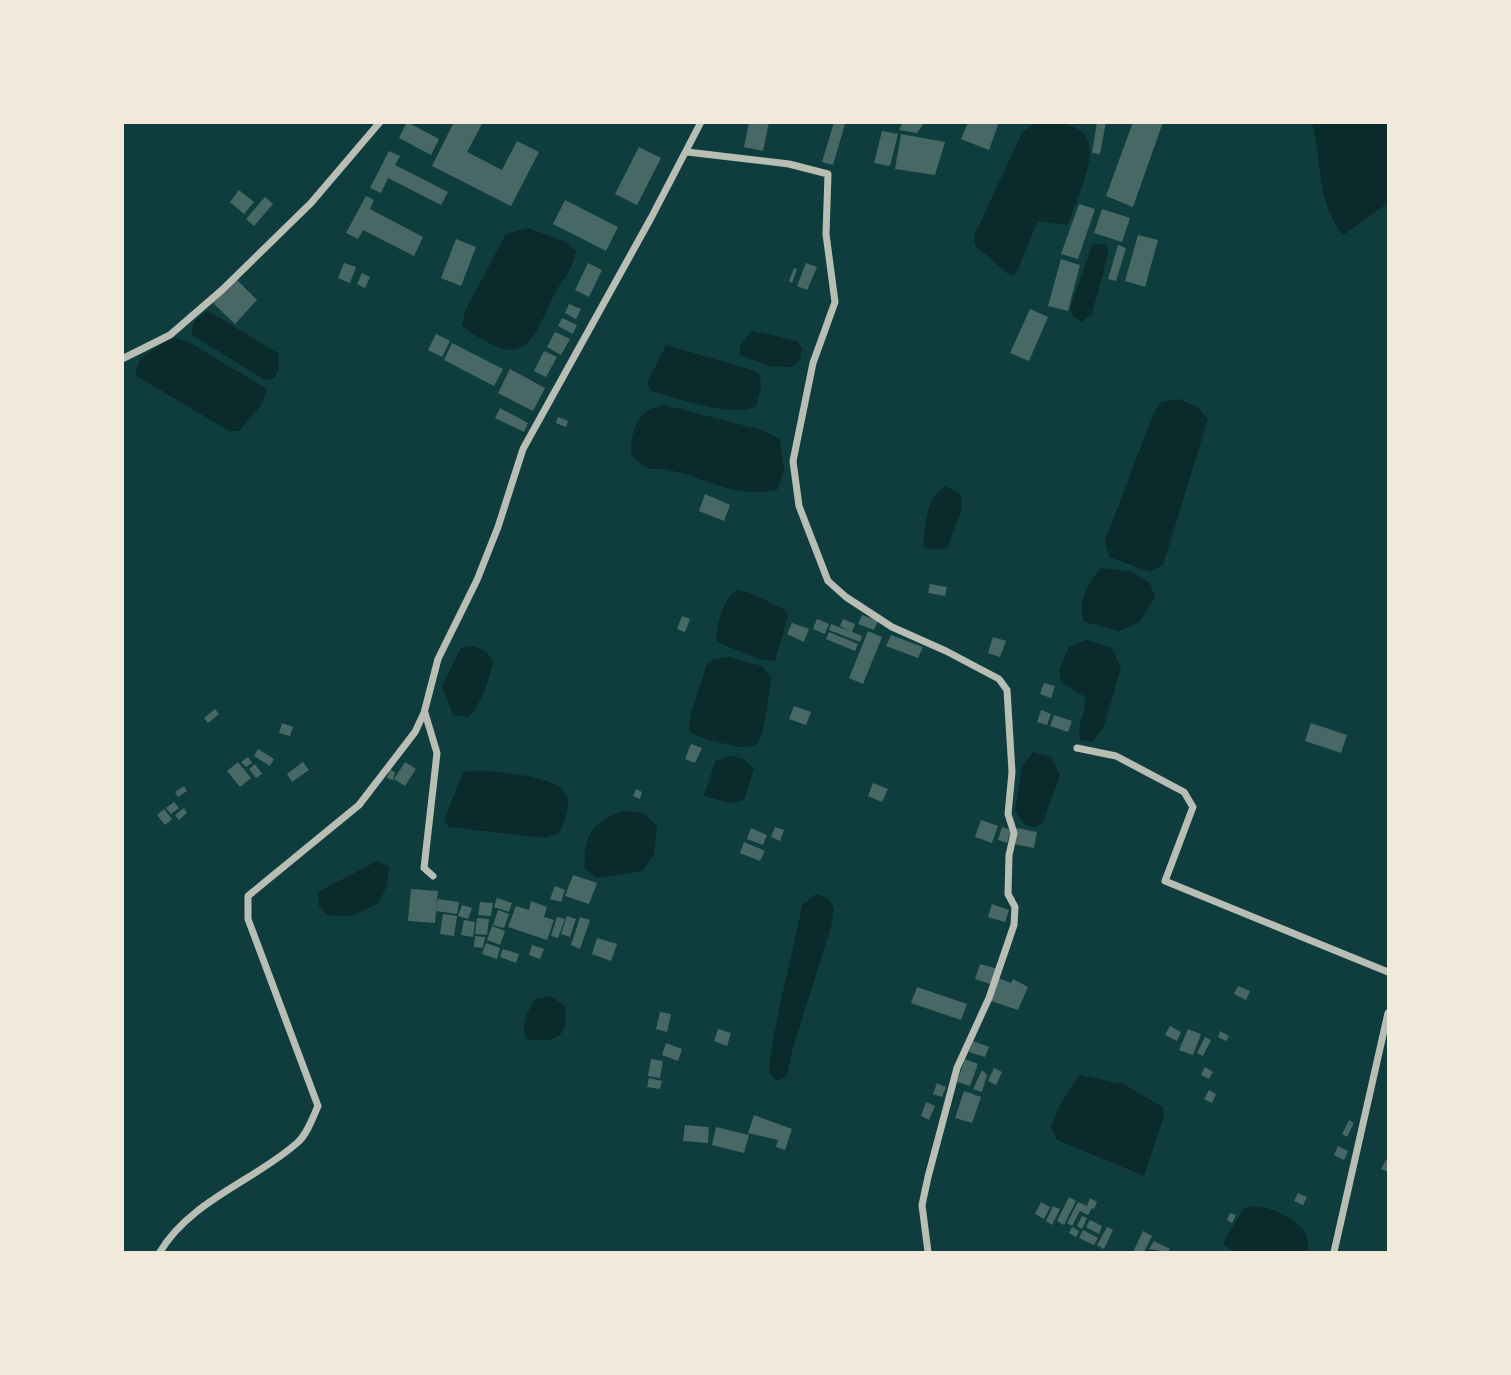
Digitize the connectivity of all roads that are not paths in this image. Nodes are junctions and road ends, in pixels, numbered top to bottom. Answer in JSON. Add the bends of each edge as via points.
{"nodes":[{"id":1,"x":380,"y":122,"type":"edge"},
{"id":2,"x":701,"y":122,"type":"edge"},
{"id":3,"x":687,"y":152,"type":"junction"},
{"id":4,"x":122,"y":359,"type":"edge"},
{"id":5,"x":424,"y":713,"type":"junction"},
{"id":6,"x":1077,"y":748,"type":"dead end"},
{"id":7,"x":433,"y":876,"type":"dead end"},
{"id":8,"x":1388,"y":972,"type":"edge"},
{"id":9,"x":1388,"y":1013,"type":"edge"},
{"id":10,"x":160,"y":1252,"type":"edge"},
{"id":11,"x":928,"y":1252,"type":"edge"},
{"id":12,"x":1334,"y":1252,"type":"edge"}],
"edges":[{"from":1,"to":4,"type":"street","via":[[311,203],[222,290],[170,335]]},
{"from":2,"to":3,"type":"street"},
{"from":3,"to":5,"type":"street","via":[[523,449],[481,569],[438,659]]},
{"from":3,"to":11,"type":"street","via":[[789,164],[828,174],[826,234],[835,302],[813,363],[793,461],[799,506],[828,581],[846,597],[892,628],[999,679],[1007,690],[1012,772],[1008,814],[1014,833],[1008,894],[1015,907],[1014,925],[989,998],[957,1068],[928,1177],[922,1205]]},
{"from":5,"to":7,"type":"street","via":[[437,753],[424,867]]},
{"from":5,"to":10,"type":"street","via":[[404,748],[359,805],[248,896],[248,919],[318,1106],[299,1142],[170,1234]]},
{"from":6,"to":8,"type":"street","via":[[1115,756],[1184,792],[1193,807],[1165,881]]},
{"from":9,"to":12,"type":"street"}]}
